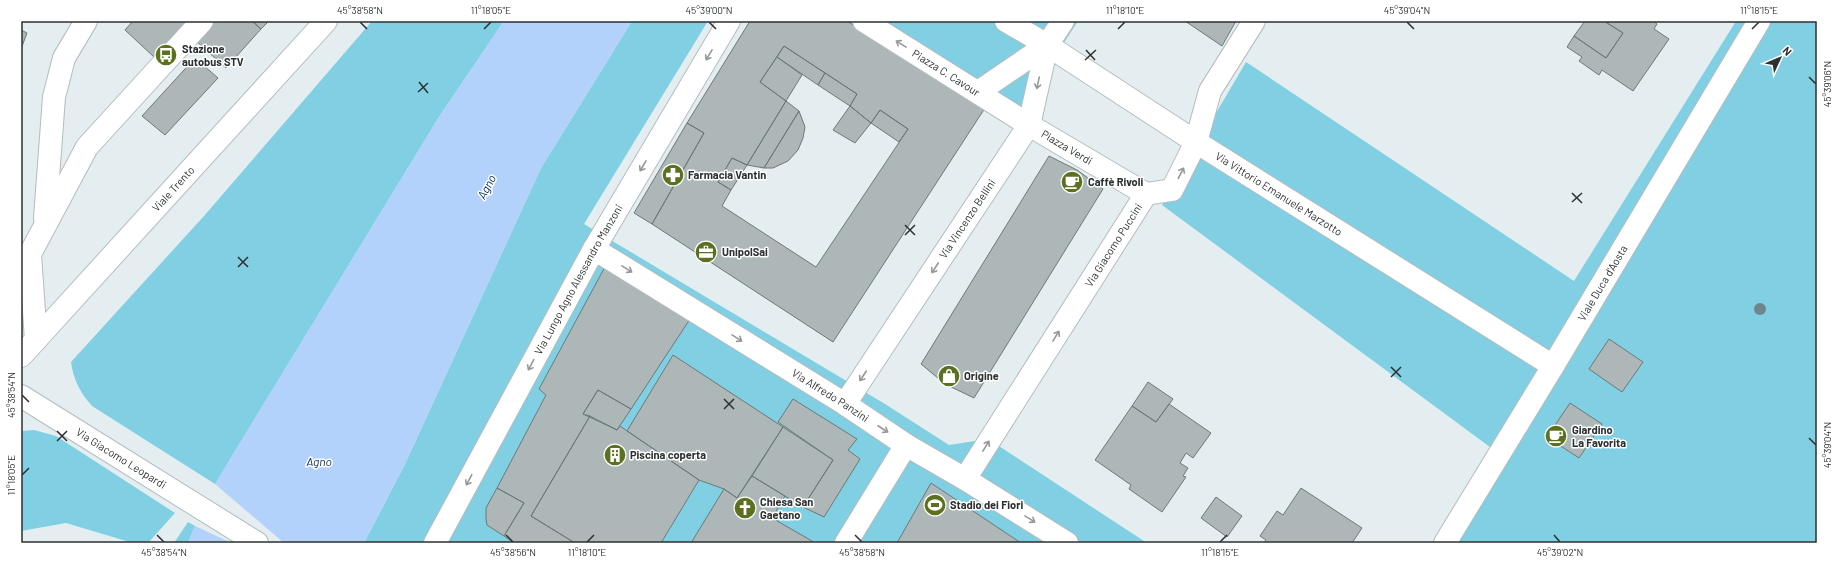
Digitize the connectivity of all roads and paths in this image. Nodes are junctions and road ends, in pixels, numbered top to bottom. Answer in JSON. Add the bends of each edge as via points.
{"nodes":[{"id":1,"x":86,"y":21,"type":"edge"},
{"id":2,"x":202,"y":21,"type":"edge"},
{"id":3,"x":326,"y":21,"type":"edge"},
{"id":4,"x":729,"y":21,"type":"edge"},
{"id":5,"x":864,"y":21,"type":"edge"},
{"id":6,"x":1006,"y":21,"type":"edge"},
{"id":7,"x":1049,"y":21,"type":"edge"},
{"id":8,"x":1063,"y":21,"type":"edge"},
{"id":9,"x":1254,"y":21,"type":"edge"},
{"id":10,"x":1755,"y":22,"type":"edge"},
{"id":11,"x":1047,"y":45,"type":"junction"},
{"id":12,"x":978,"y":92,"type":"junction"},
{"id":13,"x":1029,"y":125,"type":"junction"},
{"id":14,"x":1196,"y":142,"type":"junction"},
{"id":15,"x":1146,"y":194,"type":"junction"},
{"id":16,"x":44,"y":228,"type":"junction"},
{"id":17,"x":594,"y":249,"type":"junction"},
{"id":18,"x":36,"y":340,"type":"junction"},
{"id":19,"x":21,"y":356,"type":"edge"},
{"id":20,"x":1553,"y":366,"type":"junction"},
{"id":21,"x":21,"y":396,"type":"edge"},
{"id":22,"x":845,"y":404,"type":"junction"},
{"id":23,"x":906,"y":445,"type":"junction"},
{"id":24,"x":965,"y":479,"type":"junction"},
{"id":25,"x":257,"y":543,"type":"edge"},
{"id":26,"x":435,"y":543,"type":"edge"},
{"id":27,"x":846,"y":543,"type":"edge"},
{"id":28,"x":1067,"y":543,"type":"edge"},
{"id":29,"x":1445,"y":543,"type":"edge"}],
"edges":[{"from":1,"to":16,"type":"street","via":[[64,58],[54,97]]},
{"from":2,"to":16,"type":"street","via":[[87,147]]},
{"from":3,"to":18,"type":"street","name":"Viale Trento"},
{"from":4,"to":17,"type":"street","name":"Via Lungo Agno Alessandro Manzoni","one_way":true},
{"from":12,"to":5,"type":"street","name":"Piazza C. Cavour","one_way":true},
{"from":6,"to":11,"type":"street","name":"Via Vittorio Emanuele Marzotto"},
{"from":7,"to":11,"type":"street"},
{"from":8,"to":11,"type":"street","name":"Via Vincenzo Bellini"},
{"from":9,"to":14,"type":"street","name":"Via Giacomo Puccini","via":[[1210,91]]},
{"from":10,"to":20,"type":"street","name":"Viale Duca d'Aosta"},
{"from":11,"to":12,"type":"street"},
{"from":11,"to":13,"type":"street","name":"Via Vincenzo Bellini","one_way":true},
{"from":11,"to":14,"type":"street","name":"Via Vittorio Emanuele Marzotto"},
{"from":12,"to":13,"type":"street","name":"Piazza C. Cavour"},
{"from":13,"to":15,"type":"street","name":"Piazza Verdi"},
{"from":13,"to":22,"type":"street","name":"Via Vincenzo Bellini","one_way":true},
{"from":15,"to":14,"type":"street","name":"Via Giacomo Puccini","one_way":true,"via":[[1172,190]]},
{"from":14,"to":20,"type":"street","name":"Via Vittorio Emanuele Marzotto"},
{"from":24,"to":15,"type":"street","name":"Via Giacomo Puccini","one_way":true},
{"from":16,"to":18,"type":"street","via":[[30,254]]},
{"from":17,"to":22,"type":"street","name":"Via Alfredo Panzini","one_way":true},
{"from":17,"to":26,"type":"street","name":"Via Lungo Agno Alessandro Manzoni","one_way":true},
{"from":18,"to":19,"type":"street","name":"Viale Trento"},
{"from":20,"to":29,"type":"street","name":"Viale Duca d'Aosta"},
{"from":21,"to":25,"type":"street","name":"Via Giacomo Leopardi"},
{"from":22,"to":23,"type":"street","name":"Via Alfredo Panzini","one_way":true},
{"from":23,"to":24,"type":"street","name":"Via Alfredo Panzini"},
{"from":23,"to":27,"type":"street"},
{"from":24,"to":28,"type":"street","name":"Via Alfredo Panzini","one_way":true}]}
